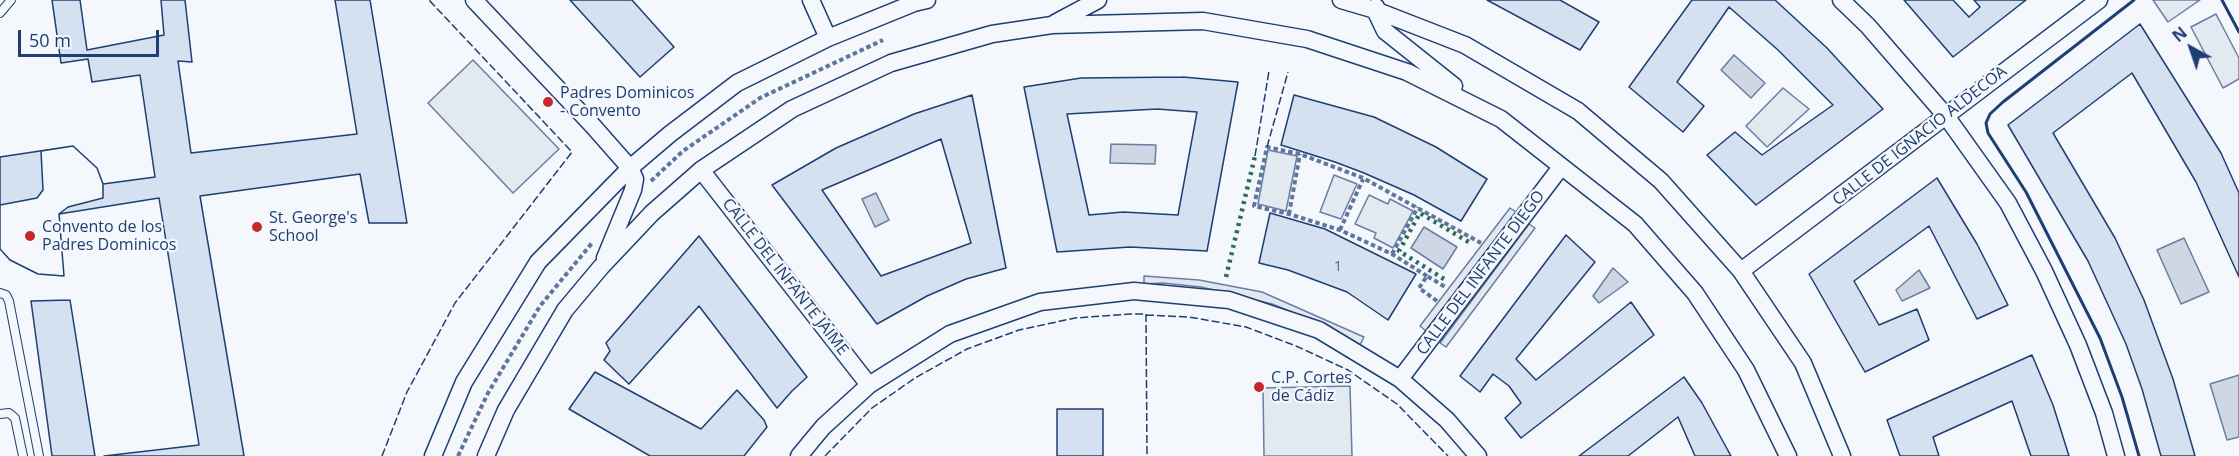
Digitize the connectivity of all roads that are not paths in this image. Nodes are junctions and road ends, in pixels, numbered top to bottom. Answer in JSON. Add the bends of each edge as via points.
{"nodes":[{"id":1,"x":11,"y":0,"type":"edge"},
{"id":2,"x":474,"y":0,"type":"edge"},
{"id":3,"x":811,"y":0,"type":"edge"},
{"id":4,"x":927,"y":0,"type":"edge"},
{"id":5,"x":1098,"y":0,"type":"edge"},
{"id":6,"x":1341,"y":0,"type":"edge"},
{"id":7,"x":1841,"y":0,"type":"edge"},
{"id":8,"x":2099,"y":0,"type":"edge"},
{"id":9,"x":1376,"y":5,"type":"edge"},
{"id":10,"x":0,"y":13,"type":"edge"},
{"id":11,"x":1052,"y":25,"type":"junction"},
{"id":12,"x":828,"y":38,"type":"junction"},
{"id":13,"x":1946,"y":116,"type":"junction"},
{"id":14,"x":1501,"y":119,"type":"junction"},
{"id":15,"x":1561,"y":167,"type":"junction"},
{"id":16,"x":630,"y":168,"type":"junction"},
{"id":17,"x":701,"y":170,"type":"junction"},
{"id":18,"x":601,"y":267,"type":"junction"},
{"id":19,"x":1741,"y":271,"type":"junction"},
{"id":20,"x":0,"y":293,"type":"edge"},
{"id":21,"x":1400,"y":379,"type":"junction"},
{"id":22,"x":869,"y":385,"type":"junction"},
{"id":23,"x":0,"y":414,"type":"edge"},
{"id":24,"x":23,"y":456,"type":"edge"},
{"id":25,"x":39,"y":456,"type":"edge"},
{"id":26,"x":433,"y":456,"type":"edge"},
{"id":27,"x":486,"y":456,"type":"edge"},
{"id":28,"x":799,"y":456,"type":"edge"},
{"id":29,"x":1478,"y":456,"type":"edge"},
{"id":30,"x":1788,"y":456,"type":"edge"},
{"id":31,"x":1842,"y":456,"type":"edge"},
{"id":32,"x":2116,"y":456,"type":"edge"}],
"edges":[{"from":1,"to":10,"type":"lane"},
{"from":2,"to":16,"type":"street"},
{"from":3,"to":12,"type":"street"},
{"from":4,"to":12,"type":"street"},
{"from":5,"to":11,"type":"street"},
{"from":6,"to":9,"type":"street"},
{"from":7,"to":13,"type":"street"},
{"from":8,"to":13,"type":"street","name":"CALLE DE IGNACIO ALDECOA"},
{"from":9,"to":14,"type":"street","via":[[1385,31],[1437,75]]},
{"from":9,"to":19,"type":"street","via":[[1465,45],[1578,111],[1661,181]]},
{"from":11,"to":14,"type":"street","via":[[1203,21],[1307,39],[1407,72]]},
{"from":11,"to":17,"type":"street","via":[[992,34],[891,63],[792,110]]},
{"from":12,"to":16,"type":"street","via":[[736,83]]},
{"from":13,"to":19,"type":"street","name":"CALLE DE IGNACIO ALDECOA"},
{"from":13,"to":32,"type":"street","via":[[2008,203],[2044,271],[2086,364]]},
{"from":14,"to":15,"type":"street"},
{"from":15,"to":21,"type":"street","name":"CALLE DEL INFANTE DIEGO"},
{"from":15,"to":30,"type":"street","via":[[1635,224],[1695,293],[1746,370]]},
{"from":16,"to":18,"type":"street","via":[[635,178],[633,190]]},
{"from":16,"to":26,"type":"street","via":[[538,262],[464,382]]},
{"from":17,"to":18,"type":"street","via":[[652,213]]},
{"from":17,"to":22,"type":"street","name":"CALLE DEL INFANTE JAIME"},
{"from":18,"to":27,"type":"street","via":[[565,310],[506,411]]},
{"from":19,"to":31,"type":"street","via":[[1803,363]]},
{"from":20,"to":25,"type":"lane","via":[[9,302]]},
{"from":21,"to":22,"type":"street","via":[[1319,330],[1229,300],[1134,291],[1040,302],[950,334]]},
{"from":21,"to":29,"type":"street","via":[[1447,420]]},
{"from":22,"to":28,"type":"street"},
{"from":23,"to":24,"type":"lane","via":[[9,413],[15,418]]}]}
